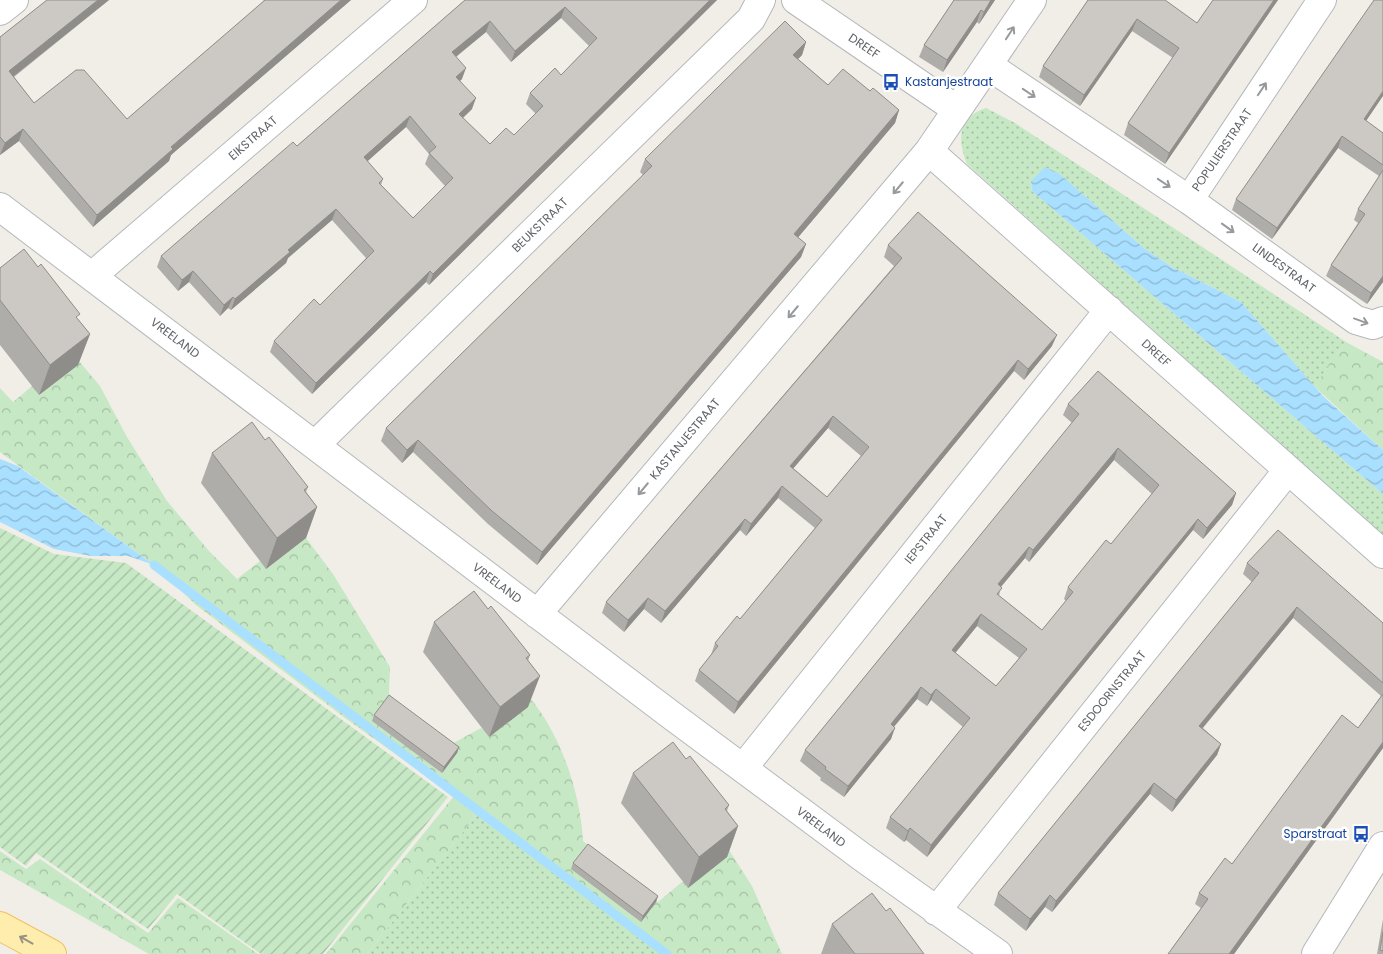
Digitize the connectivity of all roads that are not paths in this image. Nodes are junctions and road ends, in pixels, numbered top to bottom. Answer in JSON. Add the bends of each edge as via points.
{"nodes":[{"id":1,"x":14,"y":0,"type":"edge"},
{"id":2,"x":413,"y":0,"type":"edge"},
{"id":3,"x":760,"y":0,"type":"edge"},
{"id":4,"x":796,"y":0,"type":"edge"},
{"id":5,"x":1032,"y":0,"type":"edge"},
{"id":6,"x":1322,"y":0,"type":"edge"},
{"id":7,"x":0,"y":11,"type":"edge"},
{"id":8,"x":988,"y":66,"type":"junction"},
{"id":9,"x":956,"y":109,"type":"junction"},
{"id":10,"x":930,"y":151,"type":"junction"},
{"id":11,"x":1189,"y":200,"type":"junction"},
{"id":12,"x":0,"y":207,"type":"edge"},
{"id":13,"x":92,"y":276,"type":"junction"},
{"id":14,"x":1109,"y":310,"type":"junction"},
{"id":15,"x":1383,"y":321,"type":"edge"},
{"id":16,"x":315,"y":446,"type":"junction"},
{"id":17,"x":1288,"y":470,"type":"junction"},
{"id":18,"x":1383,"y":554,"type":"edge"},
{"id":19,"x":537,"y":614,"type":"junction"},
{"id":20,"x":743,"y":768,"type":"junction"},
{"id":21,"x":1383,"y":846,"type":"edge"},
{"id":22,"x":936,"y":911,"type":"junction"},
{"id":23,"x":0,"y":926,"type":"edge"},
{"id":24,"x":52,"y":954,"type":"edge"},
{"id":25,"x":998,"y":954,"type":"edge"},
{"id":26,"x":1316,"y":954,"type":"edge"}],
"edges":[{"from":1,"to":7,"type":"street"},
{"from":2,"to":13,"type":"street","name":"EIKSTRAAT"},
{"from":3,"to":16,"type":"street","name":"BEUKSTRAAT","via":[[751,19]]},
{"from":4,"to":9,"type":"street","name":"DREEF"},
{"from":8,"to":5,"type":"street","name":"KASTANJESTRAAT","one_way":true},
{"from":11,"to":6,"type":"street","name":"POPULIERSTRAAT","one_way":true},
{"from":8,"to":9,"type":"street","name":"KASTANJESTRAAT"},
{"from":8,"to":11,"type":"street","name":"POPULIERSTRAAT","one_way":true},
{"from":9,"to":10,"type":"street","name":"KASTANJESTRAAT"},
{"from":10,"to":14,"type":"street","name":"DREEF"},
{"from":10,"to":19,"type":"street","name":"KASTANJESTRAAT","one_way":true},
{"from":11,"to":15,"type":"street","name":"LINDESTRAAT","one_way":true,"via":[[1356,320],[1373,325]]},
{"from":12,"to":13,"type":"street","name":"VREELAND"},
{"from":13,"to":16,"type":"street","name":"VREELAND"},
{"from":14,"to":17,"type":"street","name":"DREEF"},
{"from":14,"to":20,"type":"street","name":"IEPSTRAAT"},
{"from":16,"to":19,"type":"street","name":"VREELAND"},
{"from":17,"to":18,"type":"street","name":"DREEF"},
{"from":17,"to":22,"type":"street","name":"ESDOORNSTRAAT"},
{"from":19,"to":20,"type":"street","name":"VREELAND"},
{"from":20,"to":22,"type":"street","name":"VREELAND"},
{"from":21,"to":26,"type":"street"},
{"from":22,"to":25,"type":"street","name":"VREELAND"},
{"from":24,"to":23,"type":"main road","one_way":true}]}
